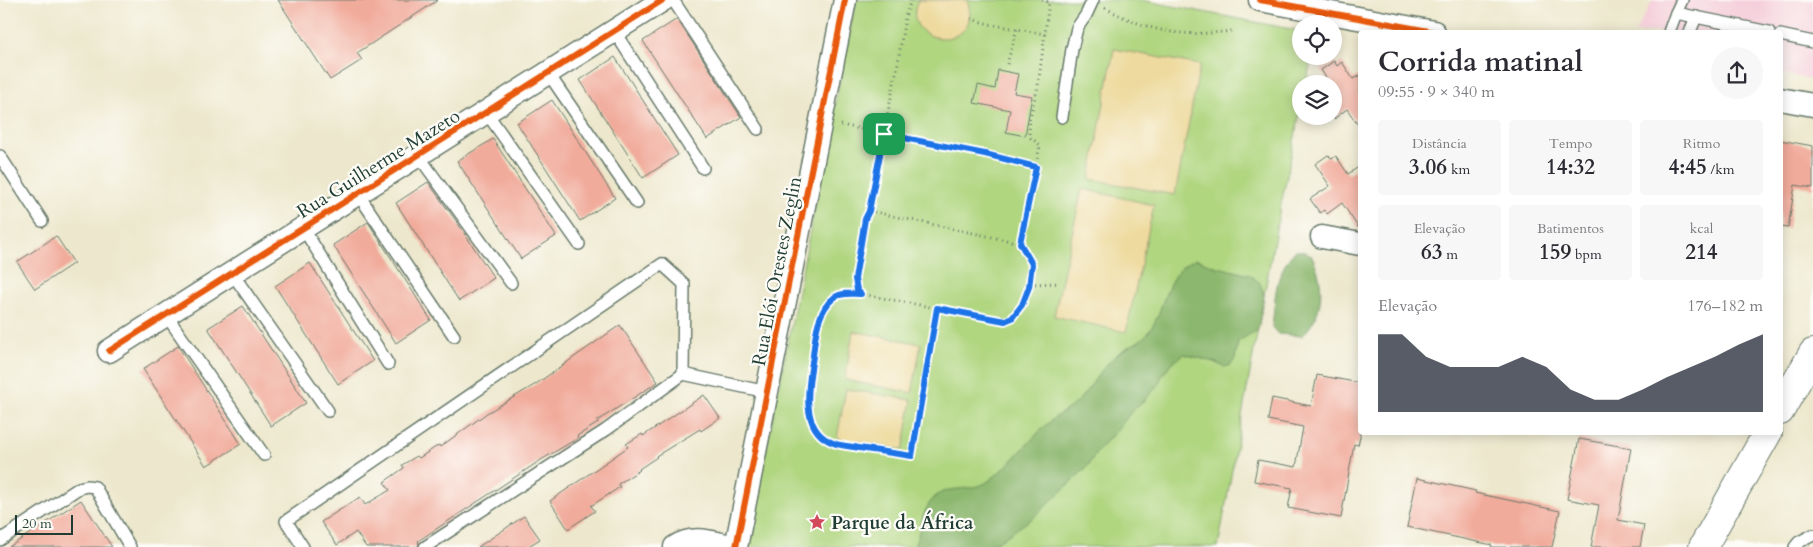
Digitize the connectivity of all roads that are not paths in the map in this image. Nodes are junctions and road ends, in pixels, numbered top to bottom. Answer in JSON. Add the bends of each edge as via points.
{"nodes":[{"id":1,"x":663,"y":0,"type":"edge"},
{"id":2,"x":673,"y":0,"type":"edge"},
{"id":3,"x":845,"y":0,"type":"edge"},
{"id":4,"x":1260,"y":0,"type":"edge"},
{"id":5,"x":1682,"y":0,"type":"edge"},
{"id":6,"x":1097,"y":3,"type":"edge"},
{"id":7,"x":1676,"y":13,"type":"junction"},
{"id":8,"x":1696,"y":17,"type":"junction"},
{"id":9,"x":1423,"y":30,"type":"edge"},
{"id":10,"x":1670,"y":30,"type":"edge"},
{"id":11,"x":1691,"y":30,"type":"edge"},
{"id":12,"x":1759,"y":30,"type":"edge"},
{"id":13,"x":614,"y":31,"type":"junction"},
{"id":14,"x":1783,"y":36,"type":"edge"},
{"id":15,"x":1813,"y":42,"type":"edge"},
{"id":16,"x":548,"y":73,"type":"junction"},
{"id":17,"x":1783,"y":100,"type":"edge"},
{"id":18,"x":1813,"y":105,"type":"edge"},
{"id":19,"x":486,"y":112,"type":"junction"},
{"id":20,"x":1062,"y":117,"type":"dead end"},
{"id":21,"x":758,"y":129,"type":"dead end"},
{"id":22,"x":418,"y":155,"type":"junction"},
{"id":23,"x":0,"y":156,"type":"edge"},
{"id":24,"x":703,"y":168,"type":"dead end"},
{"id":25,"x":358,"y":194,"type":"junction"},
{"id":26,"x":637,"y":202,"type":"dead end"},
{"id":27,"x":42,"y":221,"type":"dead end"},
{"id":28,"x":303,"y":228,"type":"junction"},
{"id":29,"x":1322,"y":237,"type":"dead end"},
{"id":30,"x":579,"y":244,"type":"dead end"},
{"id":31,"x":1358,"y":244,"type":"edge"},
{"id":32,"x":232,"y":273,"type":"junction"},
{"id":33,"x":512,"y":283,"type":"dead end"},
{"id":34,"x":166,"y":315,"type":"junction"},
{"id":35,"x":454,"y":336,"type":"dead end"},
{"id":36,"x":109,"y":351,"type":"dead end"},
{"id":37,"x":1813,"y":353,"type":"edge"},
{"id":38,"x":388,"y":364,"type":"dead end"},
{"id":39,"x":683,"y":374,"type":"junction"},
{"id":40,"x":1805,"y":378,"type":"edge"},
{"id":41,"x":766,"y":392,"type":"junction"},
{"id":42,"x":1783,"y":407,"type":"edge"},
{"id":43,"x":328,"y":411,"type":"dead end"},
{"id":44,"x":1766,"y":435,"type":"edge"},
{"id":45,"x":264,"y":455,"type":"dead end"},
{"id":46,"x":1813,"y":535,"type":"edge"},
{"id":47,"x":0,"y":540,"type":"edge"},
{"id":48,"x":130,"y":547,"type":"edge"},
{"id":49,"x":303,"y":547,"type":"edge"},
{"id":50,"x":425,"y":547,"type":"edge"},
{"id":51,"x":675,"y":547,"type":"edge"},
{"id":52,"x":735,"y":547,"type":"edge"},
{"id":53,"x":1703,"y":547,"type":"edge"},
{"id":54,"x":1794,"y":547,"type":"edge"}],
"edges":[{"from":1,"to":13,"type":"street","name":"Rua Guilherme Mazeto"},
{"from":2,"to":21,"type":"lane"},
{"from":3,"to":41,"type":"street","name":"Rua Elói Orestes Zeglin"},
{"from":4,"to":9,"type":"street"},
{"from":5,"to":7,"type":"lane"},
{"from":6,"to":20,"type":"lane","via":[[1077,28]]},
{"from":7,"to":8,"type":"lane"},
{"from":7,"to":10,"type":"lane"},
{"from":8,"to":11,"type":"lane"},
{"from":8,"to":12,"type":"lane"},
{"from":13,"to":16,"type":"street","name":"Rua Guilherme Mazeto"},
{"from":13,"to":24,"type":"lane"},
{"from":14,"to":15,"type":"lane"},
{"from":16,"to":19,"type":"street","name":"Rua Guilherme Mazeto"},
{"from":16,"to":26,"type":"lane"},
{"from":17,"to":18,"type":"street"},
{"from":19,"to":22,"type":"street","name":"Rua Guilherme Mazeto"},
{"from":19,"to":30,"type":"lane"},
{"from":22,"to":25,"type":"street","name":"Rua Guilherme Mazeto"},
{"from":22,"to":33,"type":"lane"},
{"from":23,"to":27,"type":"lane"},
{"from":25,"to":28,"type":"street","name":"Rua Guilherme Mazeto"},
{"from":25,"to":35,"type":"lane"},
{"from":28,"to":32,"type":"street","name":"Rua Guilherme Mazeto"},
{"from":28,"to":38,"type":"lane"},
{"from":29,"to":31,"type":"street"},
{"from":32,"to":34,"type":"street","name":"Rua Guilherme Mazeto"},
{"from":32,"to":43,"type":"lane"},
{"from":34,"to":36,"type":"street","name":"Rua Guilherme Mazeto"},
{"from":34,"to":45,"type":"lane"},
{"from":37,"to":40,"type":"main road"},
{"from":39,"to":41,"type":"lane"},
{"from":39,"to":49,"type":"lane","via":[[684,284],[662,264],[286,521]]},
{"from":39,"to":50,"type":"lane","via":[[606,430]]},
{"from":40,"to":42,"type":"main road"},
{"from":41,"to":52,"type":"street","name":"Rua Elói Orestes Zeglin"},
{"from":44,"to":53,"type":"main road"},
{"from":46,"to":54,"type":"lane"},
{"from":47,"to":48,"type":"lane","via":[[79,488],[87,486],[95,487]]},
{"from":51,"to":52,"type":"street","via":[[687,540],[695,540]]}]}
